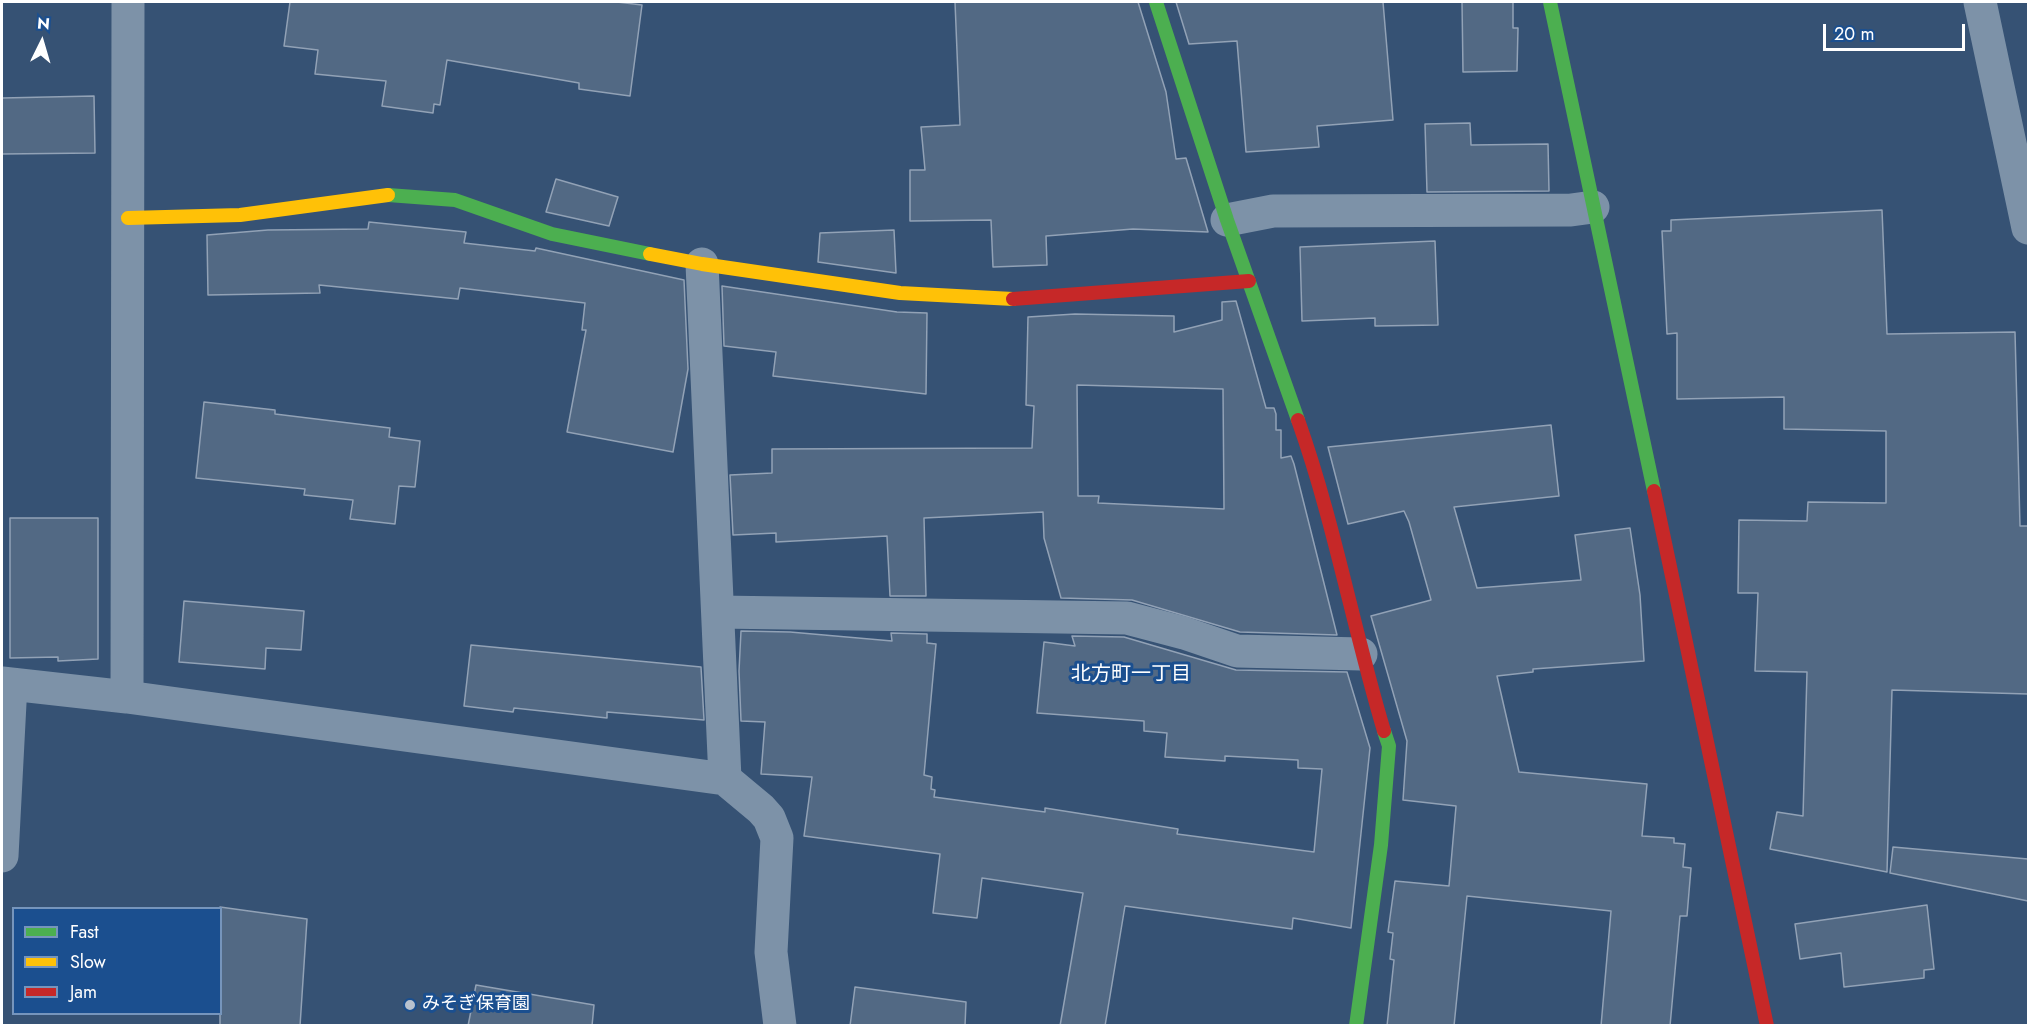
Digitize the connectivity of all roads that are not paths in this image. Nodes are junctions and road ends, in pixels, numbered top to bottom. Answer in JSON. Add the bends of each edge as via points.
{"nodes":[{"id":1,"x":129,"y":2,"type":"edge"},
{"id":2,"x":1156,"y":2,"type":"edge"},
{"id":3,"x":1550,"y":2,"type":"edge"},
{"id":4,"x":1980,"y":2,"type":"edge"},
{"id":5,"x":1593,"y":207,"type":"junction"},
{"id":6,"x":128,"y":218,"type":"junction"},
{"id":7,"x":1227,"y":220,"type":"junction"},
{"id":8,"x":2028,"y":228,"type":"edge"},
{"id":9,"x":702,"y":264,"type":"junction"},
{"id":10,"x":1249,"y":281,"type":"junction"},
{"id":11,"x":718,"y":612,"type":"junction"},
{"id":12,"x":1361,"y":654,"type":"junction"},
{"id":13,"x":6,"y":683,"type":"edge"},
{"id":14,"x":127,"y":697,"type":"junction"},
{"id":15,"x":725,"y":779,"type":"junction"},
{"id":16,"x":2,"y":856,"type":"edge"},
{"id":17,"x":780,"y":1026,"type":"edge"},
{"id":18,"x":1356,"y":1026,"type":"edge"},
{"id":19,"x":1767,"y":1026,"type":"edge"}],
"edges":[{"from":1,"to":6,"type":"street"},
{"from":2,"to":7,"type":"street"},
{"from":3,"to":5,"type":"street"},
{"from":4,"to":8,"type":"street"},
{"from":5,"to":7,"type":"street","via":[[1272,211]]},
{"from":5,"to":19,"type":"street"},
{"from":6,"to":9,"type":"street","via":[[240,215],[392,195],[455,200],[552,234]]},
{"from":6,"to":14,"type":"street"},
{"from":7,"to":10,"type":"street"},
{"from":9,"to":10,"type":"street","via":[[900,293],[1022,299]]},
{"from":9,"to":11,"type":"street"},
{"from":10,"to":12,"type":"street","via":[[1312,459]]},
{"from":11,"to":12,"type":"street","via":[[1127,618],[1237,651]]},
{"from":11,"to":15,"type":"street"},
{"from":12,"to":18,"type":"street","via":[[1389,746],[1381,844]]},
{"from":13,"to":14,"type":"street"},
{"from":13,"to":16,"type":"street"},
{"from":14,"to":15,"type":"street"},
{"from":15,"to":17,"type":"street","via":[[761,808],[777,838],[771,952]]}]}
